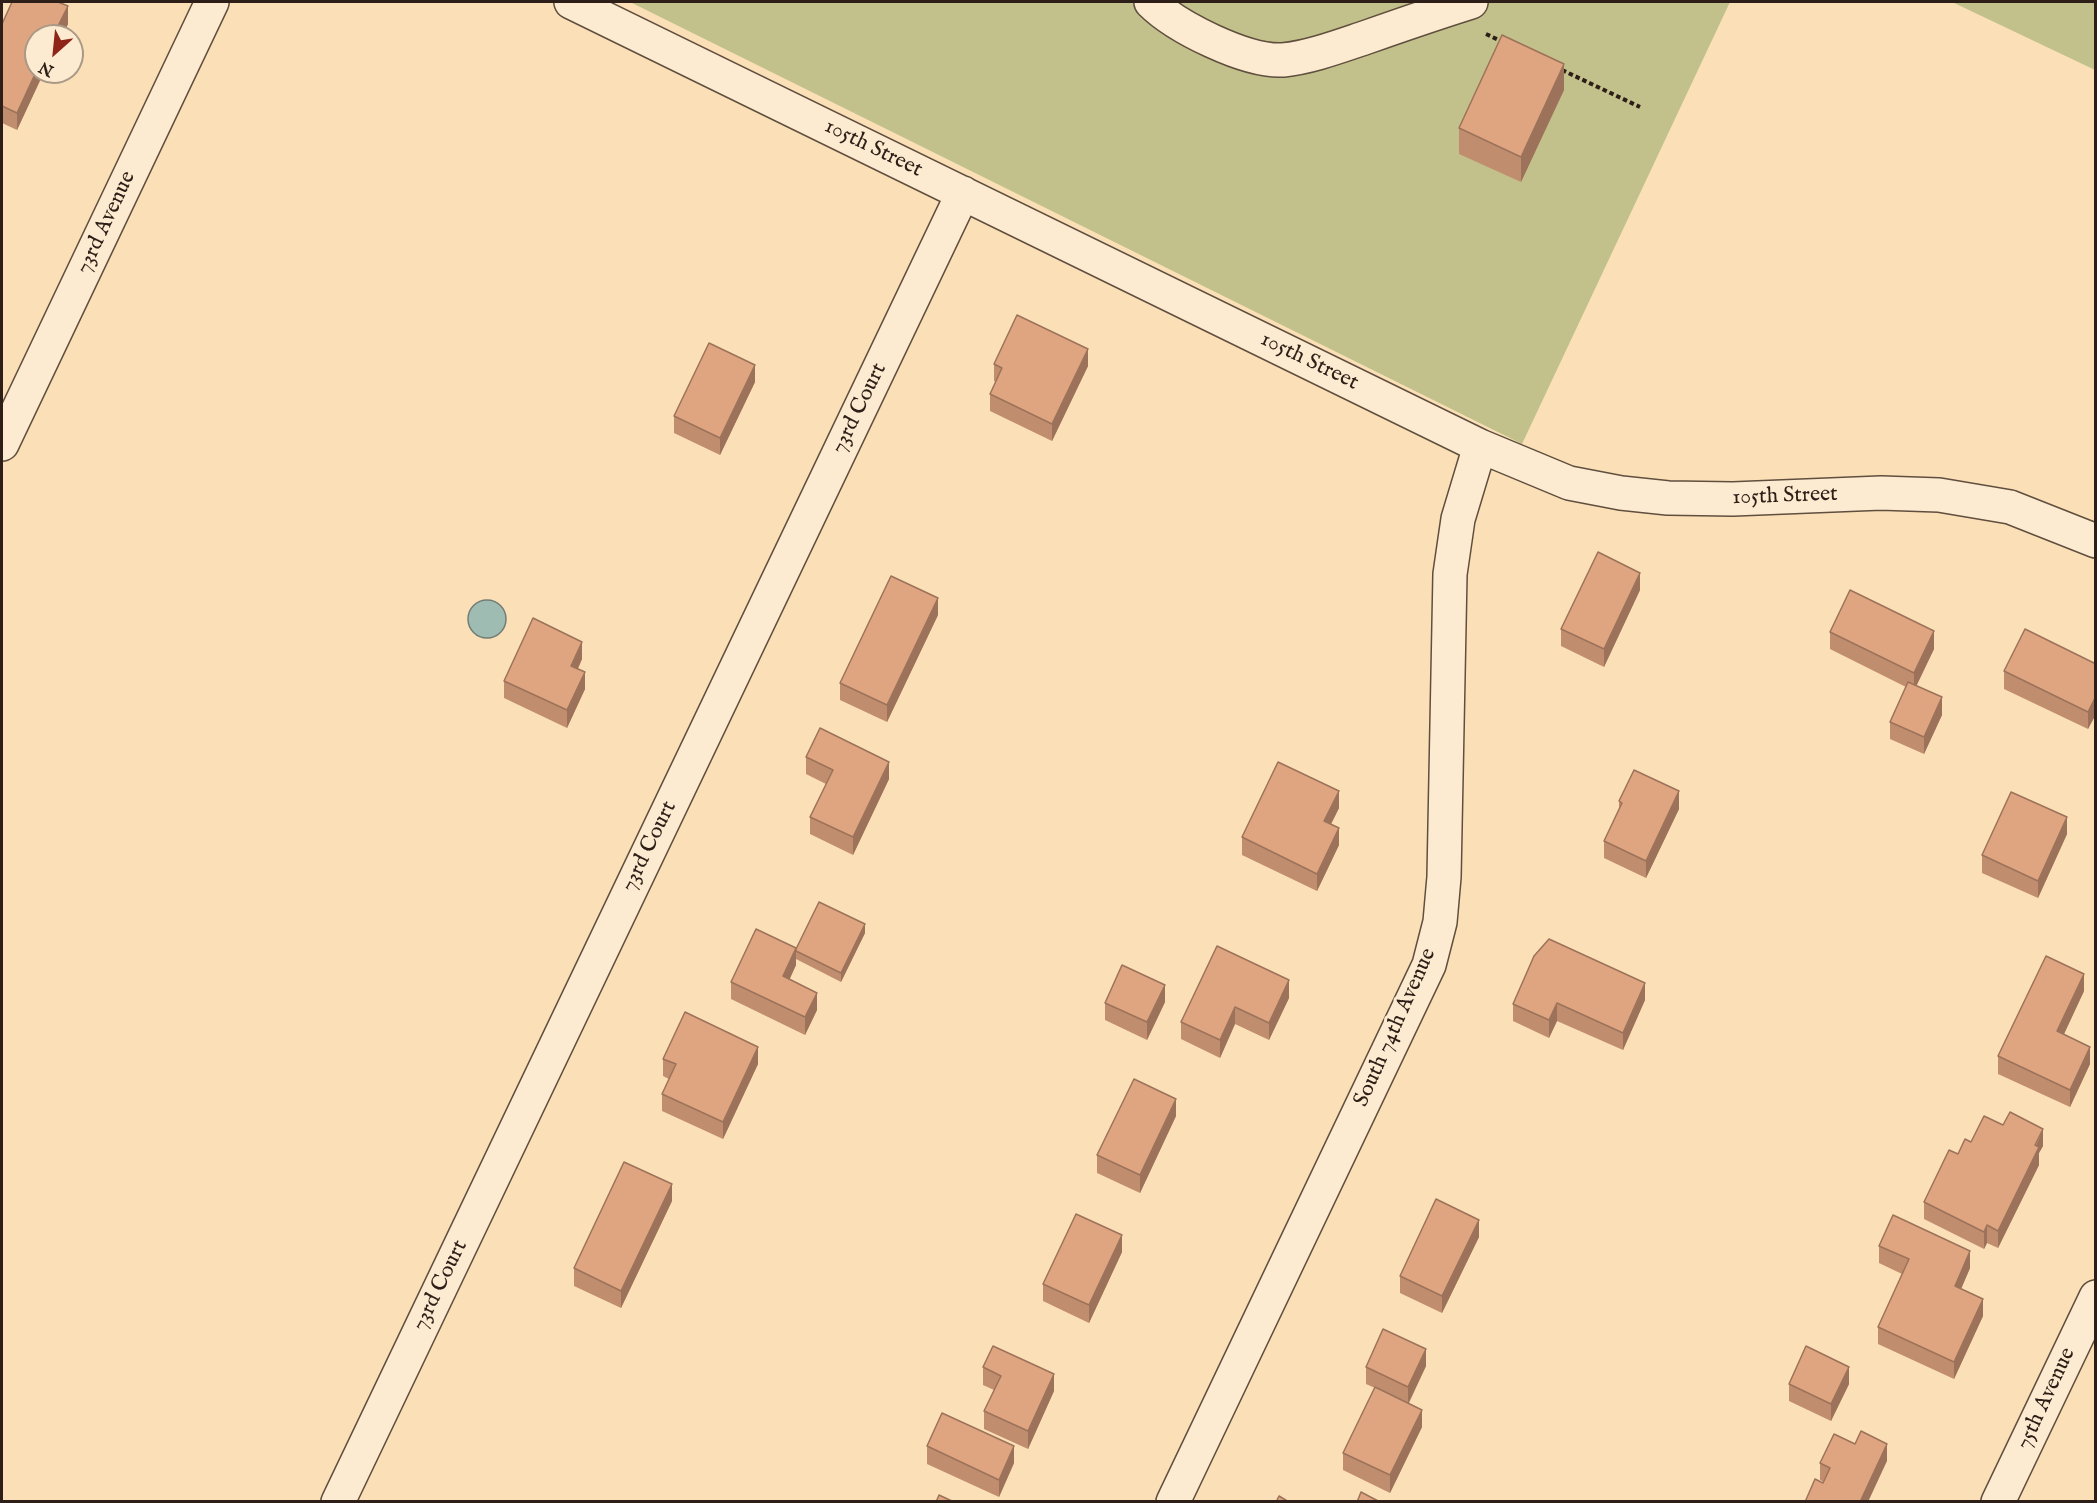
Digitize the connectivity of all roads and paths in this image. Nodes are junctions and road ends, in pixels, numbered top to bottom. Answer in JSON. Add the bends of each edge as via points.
{"nodes":[{"id":1,"x":212,"y":2,"type":"edge"},
{"id":2,"x":571,"y":2,"type":"edge"},
{"id":3,"x":1151,"y":2,"type":"edge"},
{"id":4,"x":1471,"y":2,"type":"edge"},
{"id":5,"x":1439,"y":12,"type":"junction"},
{"id":6,"x":1513,"y":47,"type":"edge"},
{"id":7,"x":1556,"y":67,"type":"edge"},
{"id":8,"x":1640,"y":107,"type":"dead end"},
{"id":9,"x":963,"y":193,"type":"junction"},
{"id":10,"x":2,"y":444,"type":"edge"},
{"id":11,"x":1480,"y":446,"type":"junction"},
{"id":12,"x":2096,"y":541,"type":"edge"},
{"id":13,"x":2096,"y":1297,"type":"edge"},
{"id":14,"x":338,"y":1502,"type":"edge"},
{"id":15,"x":1173,"y":1502,"type":"edge"},
{"id":16,"x":1998,"y":1502,"type":"edge"}],
"edges":[{"from":1,"to":10,"type":"street","name":"73rd Avenue"},
{"from":2,"to":9,"type":"street","name":"105th Street"},
{"from":3,"to":5,"type":"street","via":[[1216,44],[1281,60],[1324,51]]},
{"from":4,"to":5,"type":"street"},
{"from":5,"to":6,"type":"path"},
{"from":7,"to":8,"type":"path"},
{"from":9,"to":11,"type":"street","name":"105th Street"},
{"from":9,"to":14,"type":"street","name":"73rd Court"},
{"from":11,"to":12,"type":"street","name":"105th Street","via":[[1569,483],[1621,493],[1733,499],[1881,493],[1940,495],[2010,507]]},
{"from":11,"to":15,"type":"street","name":"South 74th Avenue","via":[[1458,519],[1450,574],[1444,877],[1440,922],[1429,966]]},
{"from":13,"to":16,"type":"street","name":"75th Avenue"}]}
